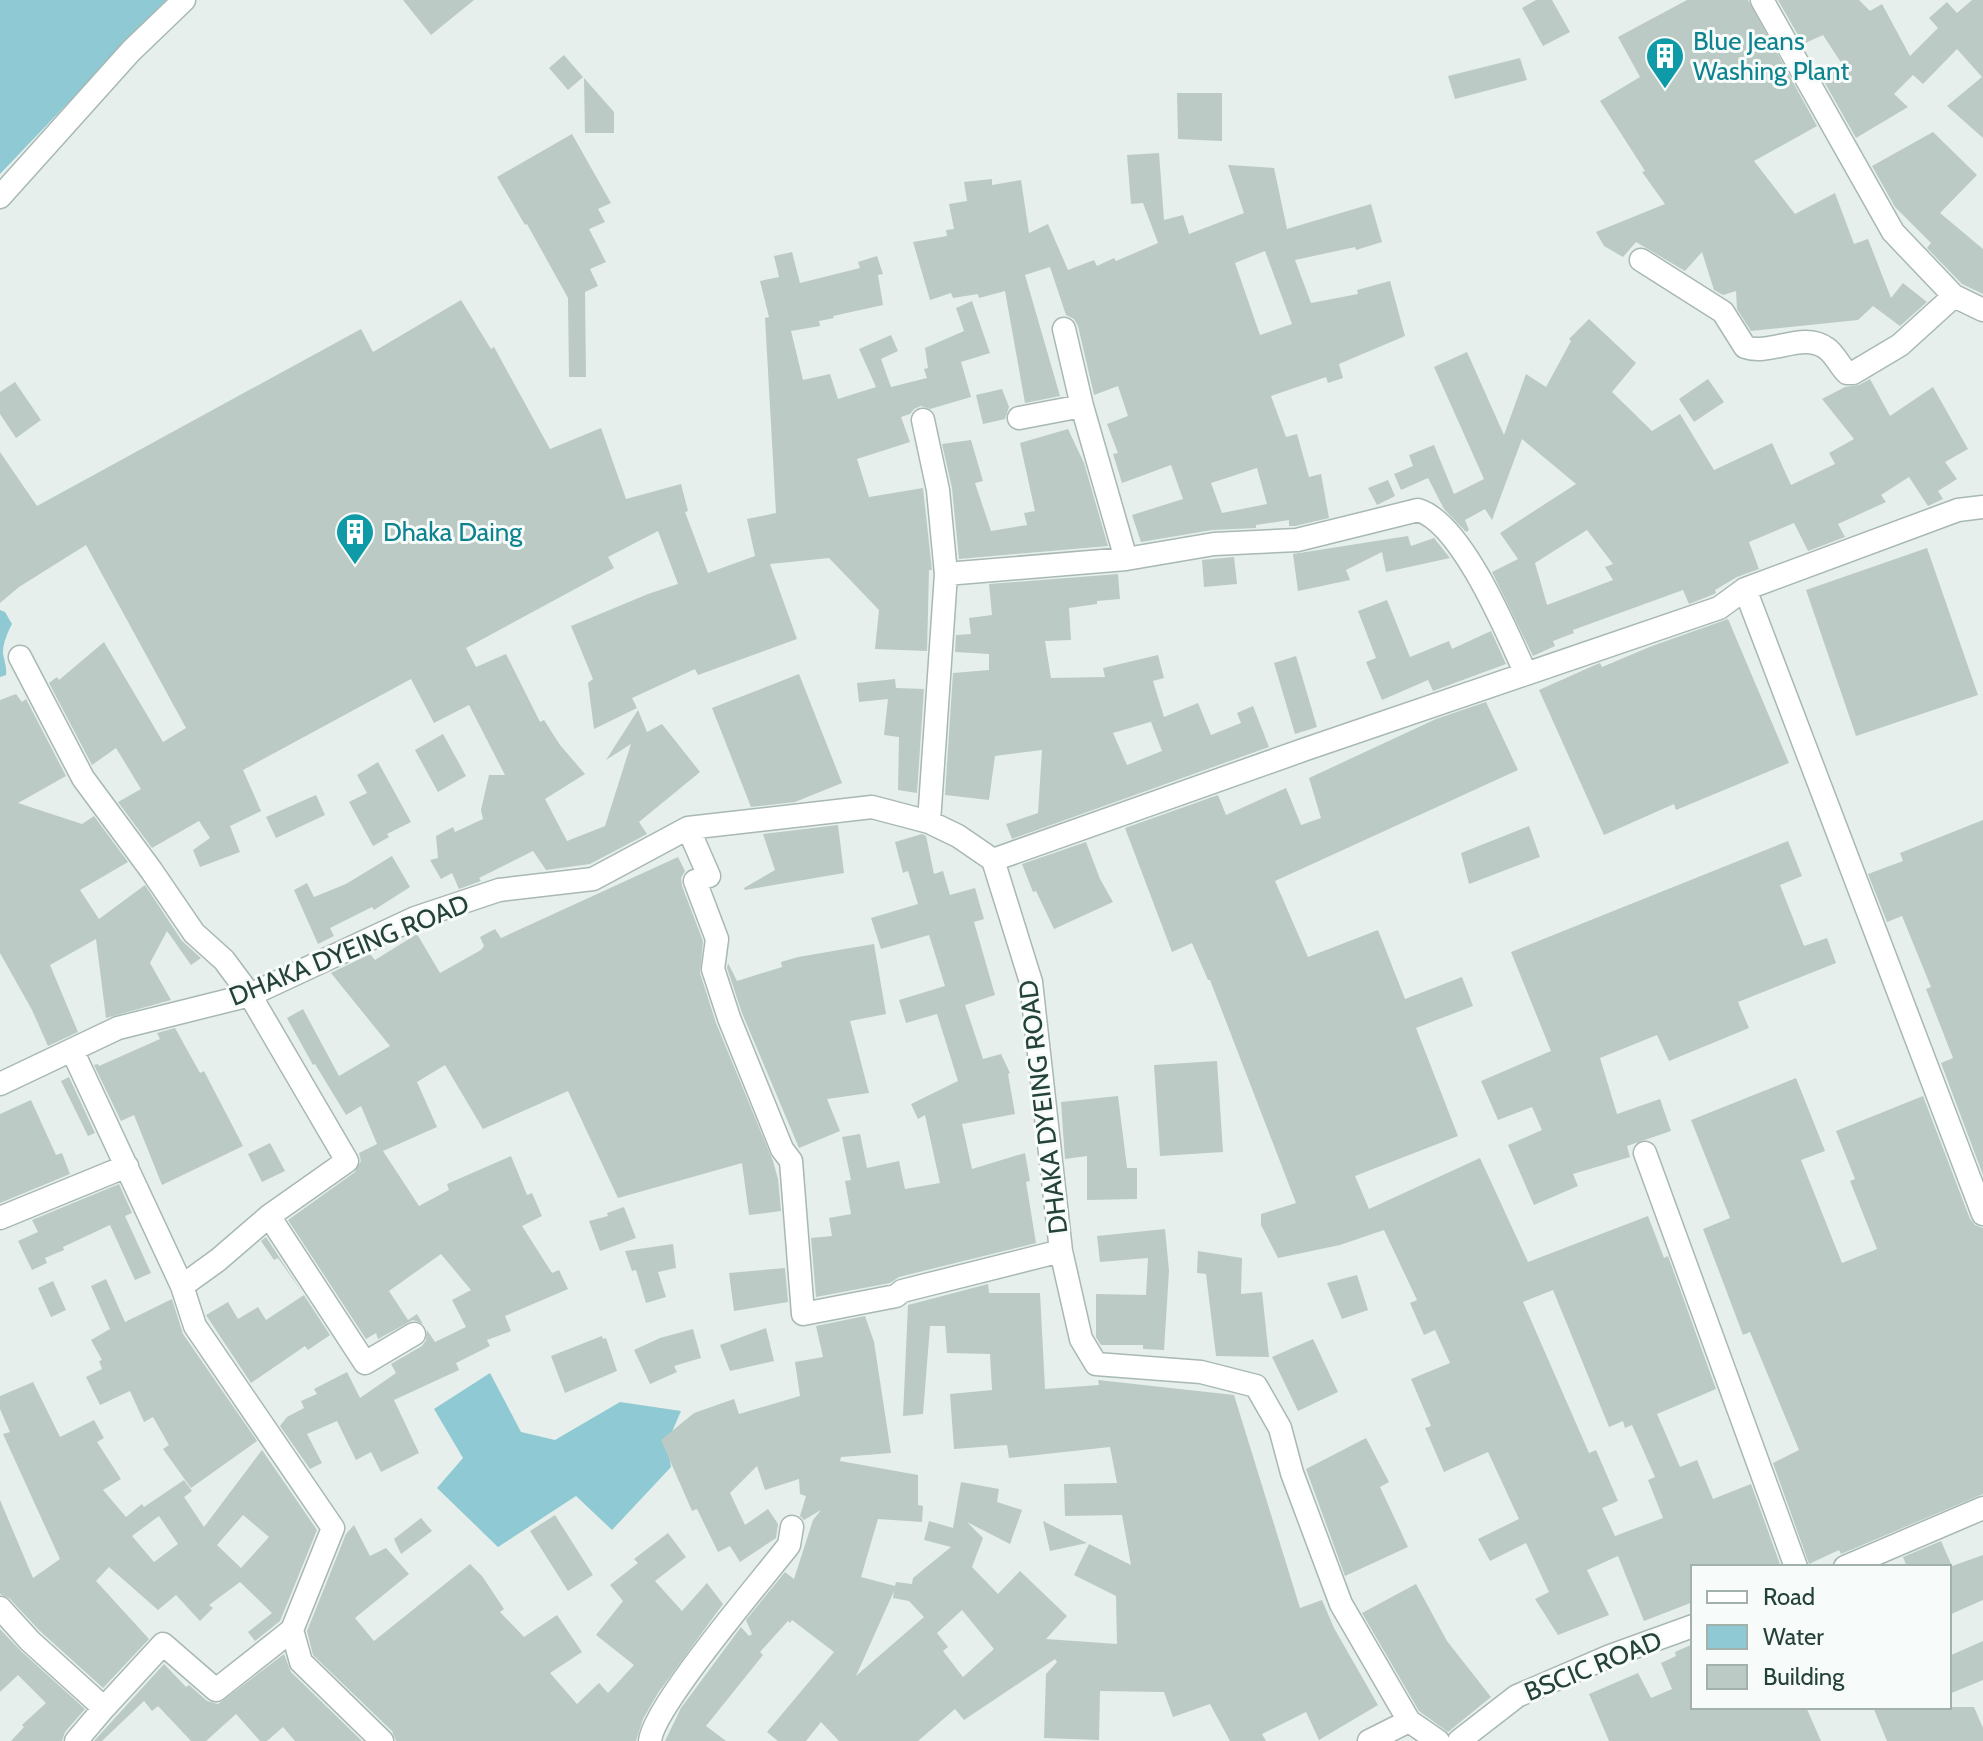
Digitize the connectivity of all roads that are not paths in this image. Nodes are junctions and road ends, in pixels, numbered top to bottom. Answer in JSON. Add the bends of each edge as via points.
{"nodes":[{"id":1,"x":184,"y":0,"type":"edge"},
{"id":2,"x":1762,"y":0,"type":"edge"},
{"id":3,"x":0,"y":197,"type":"edge"},
{"id":4,"x":1641,"y":260,"type":"dead end"},
{"id":5,"x":1954,"y":296,"type":"junction"},
{"id":6,"x":1983,"y":310,"type":"edge"},
{"id":7,"x":1064,"y":329,"type":"dead end"},
{"id":8,"x":1082,"y":406,"type":"junction"},
{"id":9,"x":1019,"y":418,"type":"dead end"},
{"id":10,"x":923,"y":420,"type":"dead end"},
{"id":11,"x":1983,"y":507,"type":"edge"},
{"id":12,"x":1126,"y":559,"type":"junction"},
{"id":13,"x":946,"y":574,"type":"junction"},
{"id":14,"x":1745,"y":589,"type":"junction"},
{"id":15,"x":20,"y":657,"type":"dead end"},
{"id":16,"x":1526,"y":674,"type":"junction"},
{"id":17,"x":929,"y":822,"type":"junction"},
{"id":18,"x":688,"y":828,"type":"junction"},
{"id":19,"x":993,"y":860,"type":"junction"},
{"id":20,"x":250,"y":995,"type":"junction"},
{"id":21,"x":72,"y":1050,"type":"junction"},
{"id":22,"x":0,"y":1084,"type":"edge"},
{"id":23,"x":1645,"y":1153,"type":"dead end"},
{"id":24,"x":127,"y":1166,"type":"junction"},
{"id":25,"x":1983,"y":1214,"type":"edge"},
{"id":26,"x":269,"y":1216,"type":"junction"},
{"id":27,"x":0,"y":1218,"type":"edge"},
{"id":28,"x":1061,"y":1251,"type":"junction"},
{"id":29,"x":182,"y":1286,"type":"junction"},
{"id":30,"x":414,"y":1334,"type":"dead end"},
{"id":31,"x":1983,"y":1508,"type":"edge"},
{"id":32,"x":792,"y":1527,"type":"dead end"},
{"id":33,"x":1795,"y":1565,"type":"edge"},
{"id":34,"x":1850,"y":1565,"type":"edge"},
{"id":35,"x":0,"y":1608,"type":"edge"},
{"id":36,"x":1691,"y":1627,"type":"edge"},
{"id":37,"x":292,"y":1630,"type":"junction"},
{"id":38,"x":104,"y":1708,"type":"junction"},
{"id":39,"x":1409,"y":1721,"type":"junction"},
{"id":40,"x":76,"y":1741,"type":"edge"},
{"id":41,"x":382,"y":1741,"type":"edge"},
{"id":42,"x":650,"y":1741,"type":"edge"},
{"id":43,"x":1369,"y":1741,"type":"edge"},
{"id":44,"x":1438,"y":1741,"type":"edge"},
{"id":45,"x":1459,"y":1741,"type":"edge"}],
"edges":[{"from":1,"to":3,"type":"street"},
{"from":2,"to":5,"type":"street","via":[[1893,232]]},
{"from":4,"to":5,"type":"street","via":[[1723,312],[1745,347],[1813,341],[1832,353],[1847,373],[1900,345]]},
{"from":5,"to":6,"type":"street"},
{"from":7,"to":8,"type":"street"},
{"from":8,"to":9,"type":"street"},
{"from":8,"to":12,"type":"street"},
{"from":10,"to":13,"type":"street","via":[[938,490]]},
{"from":11,"to":14,"type":"street","via":[[1958,510]]},
{"from":12,"to":13,"type":"street"},
{"from":12,"to":16,"type":"street","via":[[1214,544],[1297,540],[1418,510],[1466,554]]},
{"from":13,"to":17,"type":"street"},
{"from":14,"to":16,"type":"street","via":[[1719,608]]},
{"from":14,"to":25,"type":"street"},
{"from":15,"to":20,"type":"street","via":[[83,778],[194,933],[224,960]]},
{"from":16,"to":19,"type":"street"},
{"from":17,"to":18,"type":"street","name":"DHAKA DYEING ROAD","via":[[872,807]]},
{"from":17,"to":19,"type":"street","name":"DHAKA DYEING ROAD"},
{"from":18,"to":20,"type":"street","name":"DHAKA DYEING ROAD","via":[[593,879],[499,890],[415,918]]},
{"from":18,"to":28,"type":"street","via":[[709,876],[695,881],[717,939],[713,969],[770,1120],[791,1161],[803,1314],[896,1296]]},
{"from":19,"to":28,"type":"street","name":"DHAKA DYEING ROAD","via":[[1031,982]]},
{"from":20,"to":21,"type":"street","name":"DHAKA DYEING ROAD","via":[[118,1028]]},
{"from":20,"to":26,"type":"street","via":[[347,1161]]},
{"from":21,"to":22,"type":"street","name":"DHAKA DYEING ROAD"},
{"from":21,"to":24,"type":"street"},
{"from":23,"to":33,"type":"street"},
{"from":24,"to":27,"type":"street"},
{"from":24,"to":29,"type":"street"},
{"from":26,"to":29,"type":"street"},
{"from":26,"to":30,"type":"street","via":[[365,1363]]},
{"from":28,"to":39,"type":"street","name":"DHAKA DYEING ROAD","via":[[1081,1339],[1096,1364],[1201,1372],[1256,1386],[1280,1428],[1341,1604]]},
{"from":29,"to":37,"type":"street","via":[[195,1326],[333,1528]]},
{"from":31,"to":34,"type":"street"},
{"from":32,"to":42,"type":"street","via":[[789,1545],[680,1687],[657,1720]]},
{"from":35,"to":38,"type":"street"},
{"from":36,"to":45,"type":"street","name":"BSCIC ROAD","via":[[1517,1696]]},
{"from":37,"to":38,"type":"street","via":[[216,1690],[163,1644]]},
{"from":37,"to":41,"type":"street","via":[[301,1662]]},
{"from":38,"to":40,"type":"street"},
{"from":39,"to":43,"type":"street"},
{"from":39,"to":44,"type":"street","name":"DHAKA DYEING ROAD"}]}
